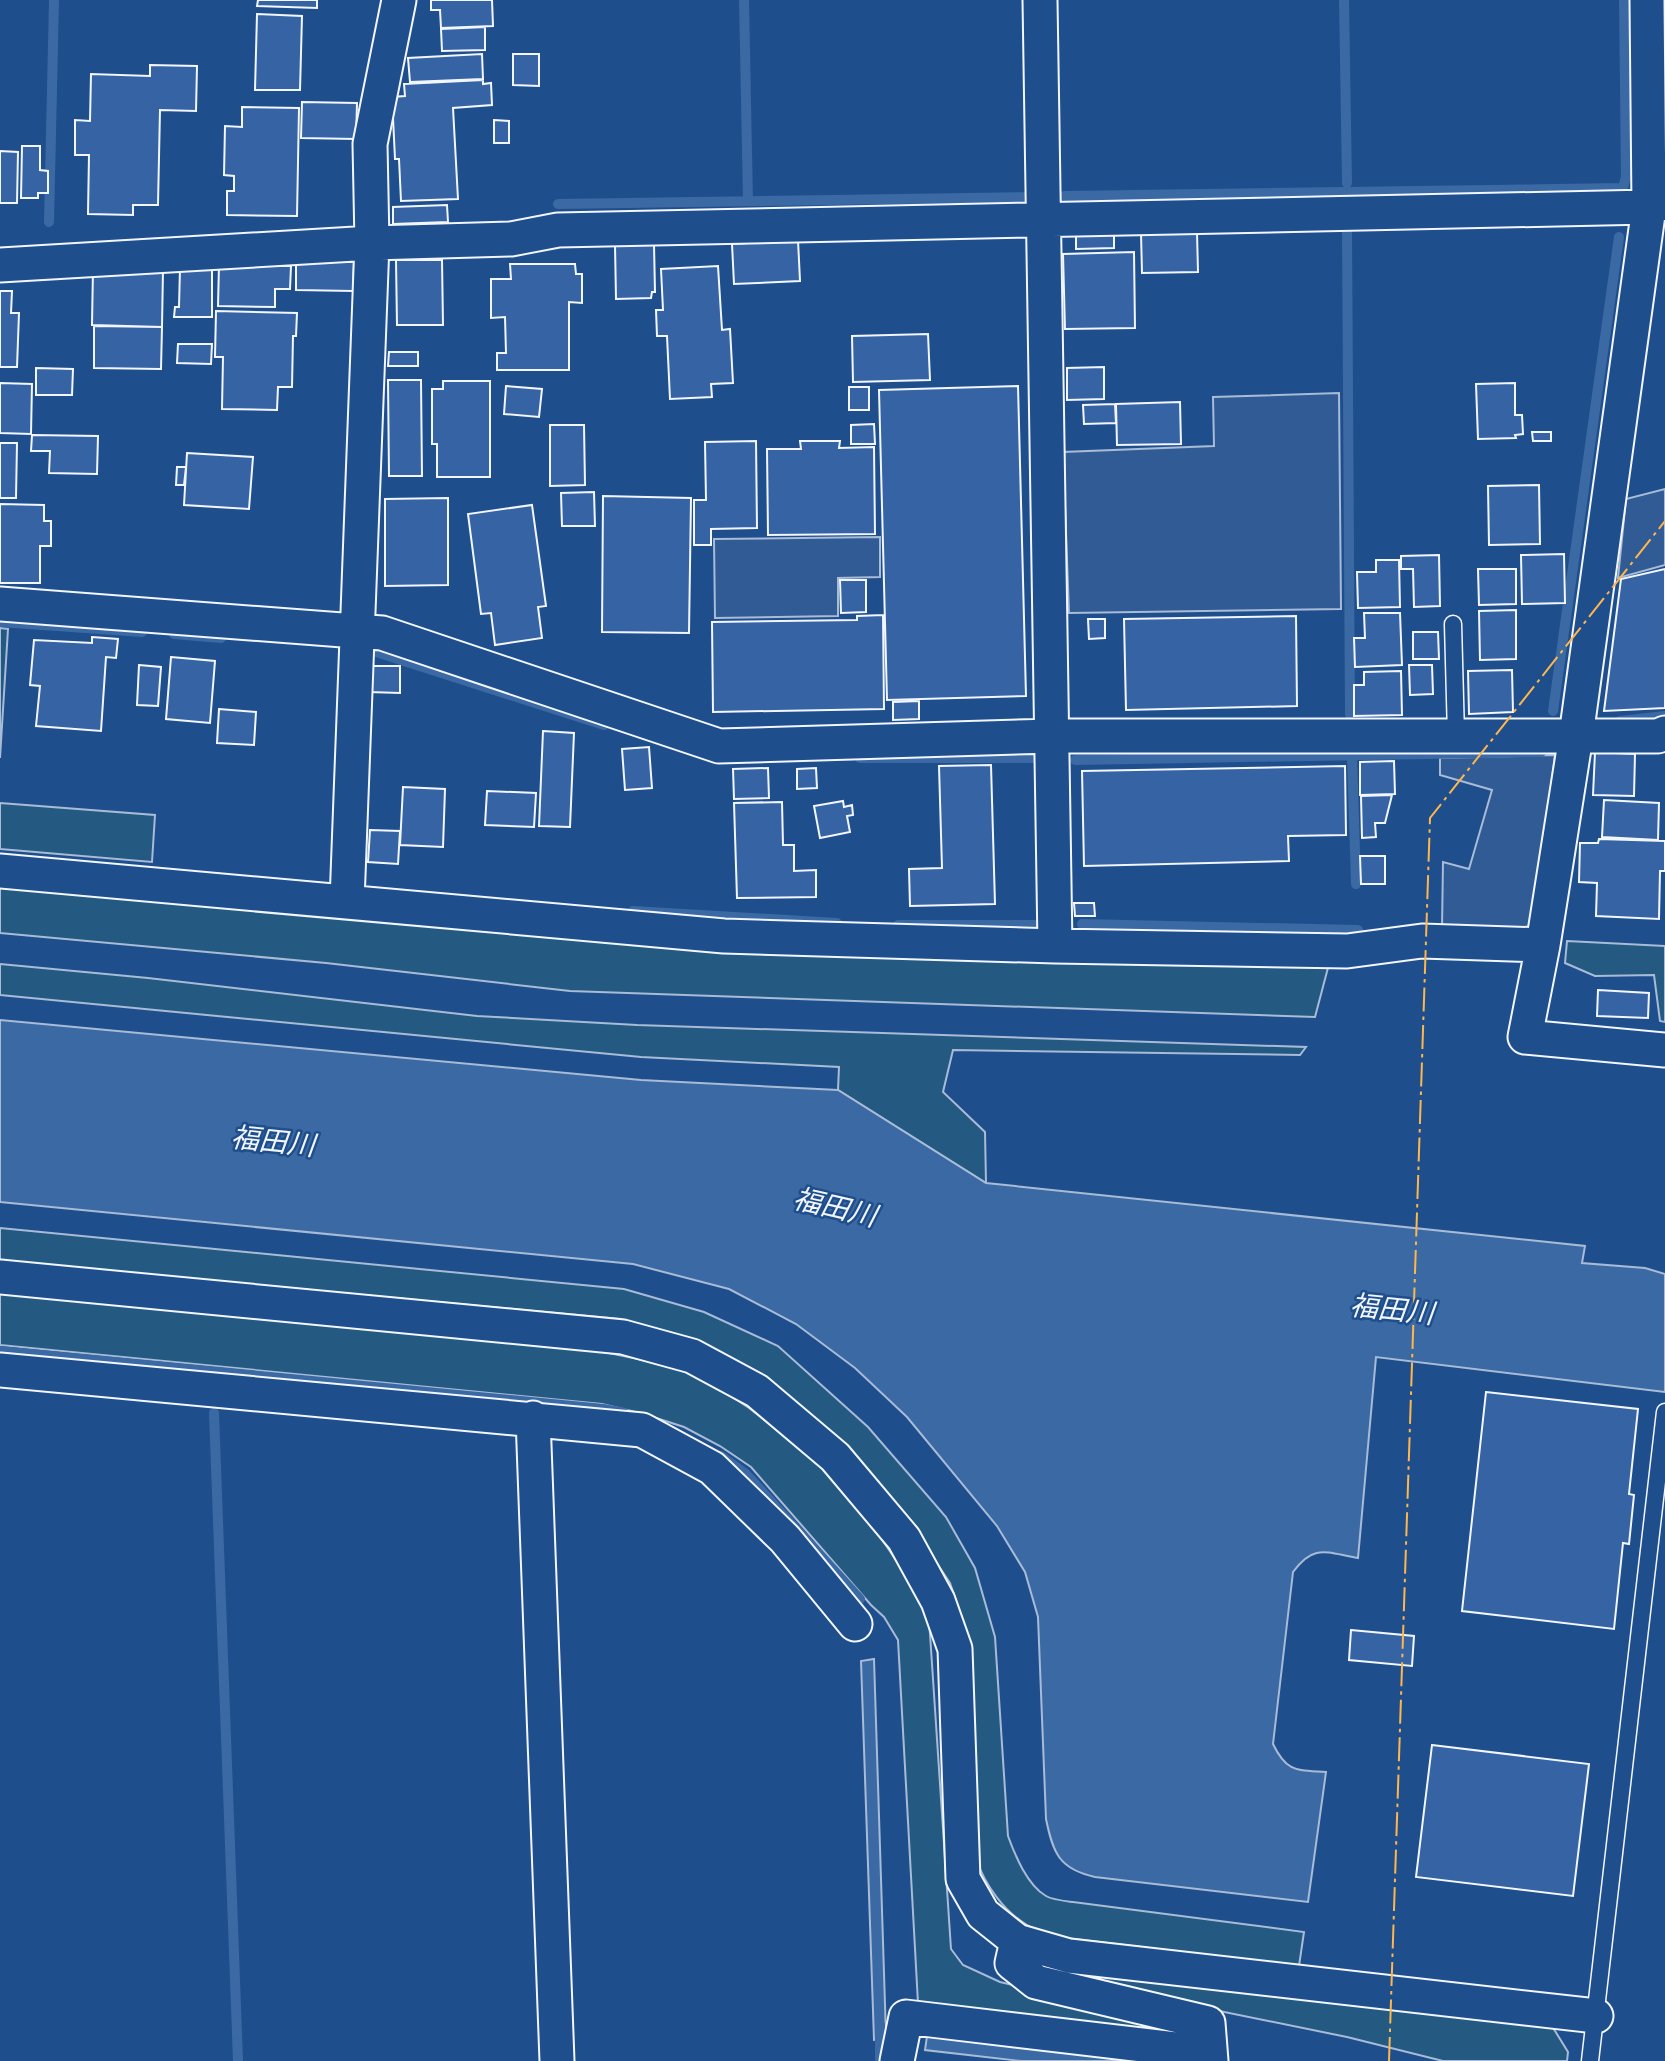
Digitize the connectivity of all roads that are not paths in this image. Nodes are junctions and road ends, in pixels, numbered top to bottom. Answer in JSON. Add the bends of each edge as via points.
{"nodes":[{"id":1,"x":399,"y":0,"type":"edge"},
{"id":2,"x":1040,"y":0,"type":"edge"},
{"id":3,"x":1647,"y":0,"type":"edge"},
{"id":4,"x":1657,"y":205,"type":"edge"},
{"id":5,"x":1045,"y":220,"type":"junction"},
{"id":6,"x":372,"y":243,"type":"junction"},
{"id":7,"x":0,"y":265,"type":"edge"},
{"id":8,"x":0,"y":604,"type":"edge"},
{"id":9,"x":1453,"y":624,"type":"dead end"},
{"id":10,"x":357,"y":630,"type":"junction"},
{"id":11,"x":1665,"y":733,"type":"edge"},
{"id":12,"x":1053,"y":736,"type":"junction"},
{"id":13,"x":1456,"y":736,"type":"junction"},
{"id":14,"x":1576,"y":736,"type":"junction"},
{"id":15,"x":0,"y":871,"type":"edge"},
{"id":16,"x":347,"y":902,"type":"junction"},
{"id":17,"x":1543,"y":944,"type":"junction"},
{"id":18,"x":1055,"y":946,"type":"junction"},
{"id":19,"x":1665,"y":1050,"type":"edge"},
{"id":20,"x":0,"y":1278,"type":"edge"},
{"id":21,"x":0,"y":1370,"type":"edge"},
{"id":22,"x":1665,"y":1412,"type":"edge"},
{"id":23,"x":533,"y":1418,"type":"junction"},
{"id":24,"x":855,"y":1624,"type":"dead end"},
{"id":25,"x":1017,"y":1941,"type":"junction"},
{"id":26,"x":1596,"y":2016,"type":"junction"},
{"id":27,"x":1210,"y":2057,"type":"edge"},
{"id":28,"x":557,"y":2061,"type":"edge"},
{"id":29,"x":897,"y":2061,"type":"edge"},
{"id":30,"x":1590,"y":2061,"type":"edge"}],
"edges":[{"from":1,"to":6,"type":"street","via":[[370,144]]},
{"from":2,"to":5,"type":"street"},
{"from":3,"to":4,"type":"street"},
{"from":4,"to":5,"type":"street"},
{"from":4,"to":14,"type":"street"},
{"from":5,"to":6,"type":"street","via":[[558,230],[512,239]]},
{"from":5,"to":12,"type":"street"},
{"from":6,"to":7,"type":"street"},
{"from":6,"to":10,"type":"street"},
{"from":8,"to":10,"type":"street"},
{"from":9,"to":13,"type":"lane"},
{"from":10,"to":12,"type":"street","via":[[382,633],[719,746]]},
{"from":10,"to":16,"type":"street"},
{"from":11,"to":14,"type":"street"},
{"from":12,"to":13,"type":"street"},
{"from":12,"to":18,"type":"street"},
{"from":13,"to":14,"type":"street"},
{"from":14,"to":17,"type":"street"},
{"from":15,"to":16,"type":"street"},
{"from":16,"to":18,"type":"street","via":[[724,936]]},
{"from":17,"to":18,"type":"street","via":[[1422,941],[1346,951]]},
{"from":17,"to":19,"type":"street","via":[[1525,1037]]},
{"from":20,"to":25,"type":"street","via":[[623,1337],[692,1356],[757,1391],[835,1457],[904,1539],[938,1601],[956,1649],[963,1879],[983,1914]]},
{"from":21,"to":23,"type":"street"},
{"from":22,"to":26,"type":"lane"},
{"from":23,"to":24,"type":"street","via":[[642,1430],[712,1468],[785,1539]]},
{"from":23,"to":28,"type":"street"},
{"from":25,"to":26,"type":"street","via":[[1069,1956]]},
{"from":25,"to":27,"type":"street","via":[[1013,1963],[1037,1982],[1208,2023]]},
{"from":26,"to":30,"type":"lane"},
{"from":27,"to":29,"type":"street","via":[[906,2017]]}]}
